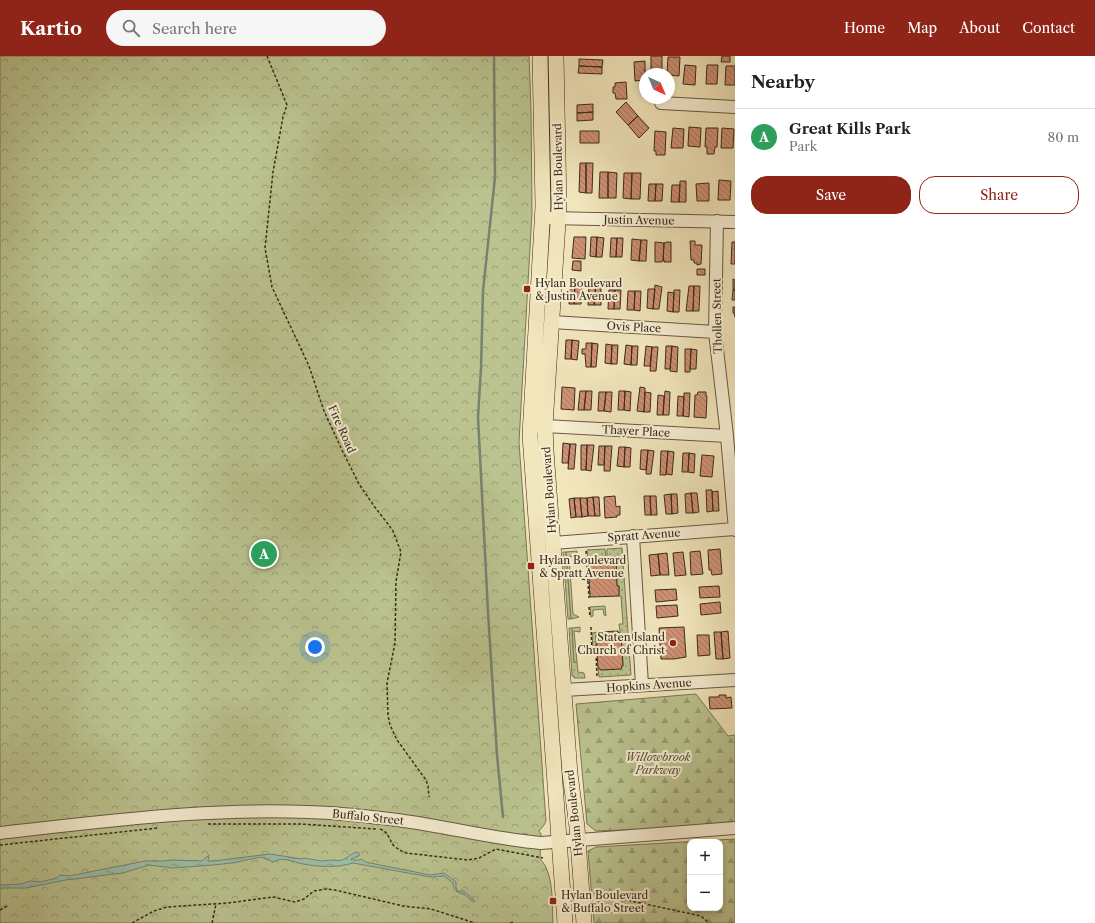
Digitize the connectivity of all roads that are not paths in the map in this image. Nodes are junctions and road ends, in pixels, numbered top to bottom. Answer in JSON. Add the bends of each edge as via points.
{"nodes":[{"id":1,"x":540,"y":56,"type":"edge"},
{"id":2,"x":556,"y":56,"type":"edge"},
{"id":3,"x":675,"y":104,"type":"edge"},
{"id":4,"x":735,"y":107,"type":"edge"},
{"id":5,"x":543,"y":217,"type":"junction"},
{"id":6,"x":559,"y":218,"type":"junction"},
{"id":7,"x":717,"y":222,"type":"junction"},
{"id":8,"x":735,"y":222,"type":"edge"},
{"id":9,"x":552,"y":322,"type":"junction"},
{"id":10,"x":715,"y":332,"type":"junction"},
{"id":11,"x":545,"y":426,"type":"junction"},
{"id":12,"x":727,"y":436,"type":"junction"},
{"id":13,"x":735,"y":529,"type":"edge"},
{"id":14,"x":633,"y":536,"type":"junction"},
{"id":15,"x":553,"y":543,"type":"junction"},
{"id":16,"x":735,"y":680,"type":"edge"},
{"id":17,"x":642,"y":686,"type":"junction"},
{"id":18,"x":564,"y":690,"type":"junction"},
{"id":19,"x":735,"y":828,"type":"edge"},
{"id":20,"x":0,"y":833,"type":"edge"},
{"id":21,"x":578,"y":841,"type":"junction"},
{"id":22,"x":558,"y":842,"type":"junction"},
{"id":23,"x":565,"y":923,"type":"edge"},
{"id":24,"x":584,"y":923,"type":"edge"}],
"edges":[{"from":1,"to":5,"type":"main road","name":"Hylan Boulevard"},
{"from":2,"to":6,"type":"main road","name":"Hylan Boulevard"},
{"from":3,"to":4,"type":"street"},
{"from":5,"to":6,"type":"street","name":"Justin Avenue"},
{"from":5,"to":22,"type":"main road","name":"Hylan Boulevard","via":[[530,435]]},
{"from":6,"to":7,"type":"street","name":"Justin Avenue"},
{"from":6,"to":9,"type":"main road","name":"Hylan Boulevard"},
{"from":7,"to":8,"type":"street","name":"Justin Avenue"},
{"from":7,"to":10,"type":"street","name":"Thollen Street"},
{"from":9,"to":10,"type":"street","name":"Ovis Place"},
{"from":9,"to":11,"type":"main road","name":"Hylan Boulevard"},
{"from":10,"to":12,"type":"street","name":"Thollen Street"},
{"from":11,"to":12,"type":"street","name":"Thayer Place"},
{"from":11,"to":15,"type":"main road","name":"Hylan Boulevard"},
{"from":12,"to":13,"type":"street","name":"Thollen Street"},
{"from":13,"to":14,"type":"street","name":"Spratt Avenue"},
{"from":14,"to":15,"type":"street","name":"Spratt Avenue"},
{"from":14,"to":17,"type":"street"},
{"from":15,"to":18,"type":"main road","name":"Hylan Boulevard"},
{"from":16,"to":17,"type":"street","name":"Hopkins Avenue"},
{"from":17,"to":18,"type":"street","name":"Hopkins Avenue"},
{"from":18,"to":21,"type":"main road","name":"Hylan Boulevard"},
{"from":19,"to":21,"type":"street","name":"Buffalo Street"},
{"from":20,"to":22,"type":"street","name":"Buffalo Street","via":[[164,815],[284,811],[404,820],[514,840]]},
{"from":21,"to":22,"type":"street","name":"Buffalo Street"},
{"from":21,"to":24,"type":"main road","name":"Hylan Boulevard"},
{"from":22,"to":23,"type":"main road","name":"Hylan Boulevard"}]}
